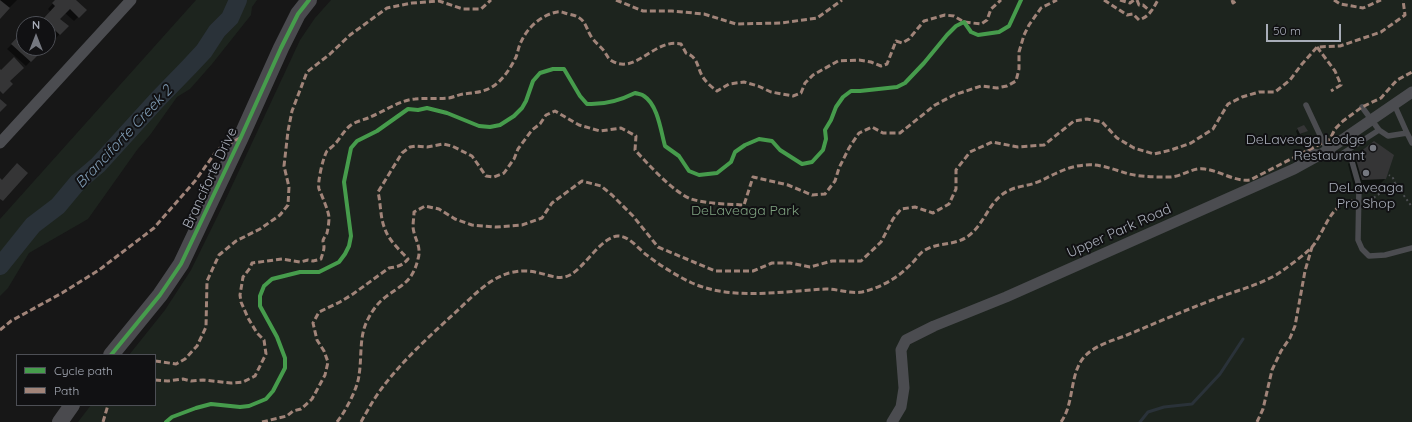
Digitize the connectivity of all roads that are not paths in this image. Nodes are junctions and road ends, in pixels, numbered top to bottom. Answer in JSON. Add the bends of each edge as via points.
{"nodes":[{"id":1,"x":131,"y":0,"type":"edge"},
{"id":2,"x":310,"y":0,"type":"edge"},
{"id":3,"x":299,"y":7,"type":"edge"},
{"id":4,"x":1412,"y":92,"type":"edge"},
{"id":5,"x":1394,"y":104,"type":"junction"},
{"id":6,"x":1306,"y":106,"type":"dead end"},
{"id":7,"x":1362,"y":107,"type":"dead end"},
{"id":8,"x":1372,"y":120,"type":"junction"},
{"id":9,"x":1379,"y":130,"type":"junction"},
{"id":10,"x":1407,"y":133,"type":"junction"},
{"id":11,"x":0,"y":143,"type":"edge"},
{"id":12,"x":1412,"y":143,"type":"edge"},
{"id":13,"x":1309,"y":151,"type":"dead end"},
{"id":14,"x":1325,"y":152,"type":"junction"},
{"id":15,"x":1340,"y":155,"type":"junction"},
{"id":16,"x":1412,"y":248,"type":"edge"},
{"id":17,"x":112,"y":354,"type":"edge"},
{"id":18,"x":71,"y":406,"type":"edge"},
{"id":19,"x":60,"y":422,"type":"edge"},
{"id":20,"x":892,"y":422,"type":"edge"}],
"edges":[{"from":1,"to":11,"type":"street"},
{"from":2,"to":3,"type":"street","name":"Branciforte Drive"},
{"from":3,"to":17,"type":"street","name":"Branciforte Drive","via":[[181,264],[160,295]]},
{"from":4,"to":5,"type":"street","name":"Upper Park Road"},
{"from":5,"to":8,"type":"street","name":"Upper Park Road"},
{"from":5,"to":10,"type":"lane"},
{"from":6,"to":14,"type":"lane"},
{"from":7,"to":8,"type":"lane"},
{"from":8,"to":9,"type":"lane"},
{"from":8,"to":14,"type":"street","name":"Upper Park Road"},
{"from":9,"to":10,"type":"lane","via":[[1388,136]]},
{"from":9,"to":15,"type":"lane"},
{"from":10,"to":12,"type":"lane"},
{"from":13,"to":14,"type":"lane"},
{"from":14,"to":15,"type":"lane"},
{"from":14,"to":20,"type":"street","name":"Upper Park Road","via":[[1263,183],[906,340],[901,350],[904,388],[901,407]]},
{"from":15,"to":16,"type":"lane","via":[[1351,158],[1359,186],[1358,240],[1362,249],[1369,256]]},
{"from":18,"to":19,"type":"street"}]}
